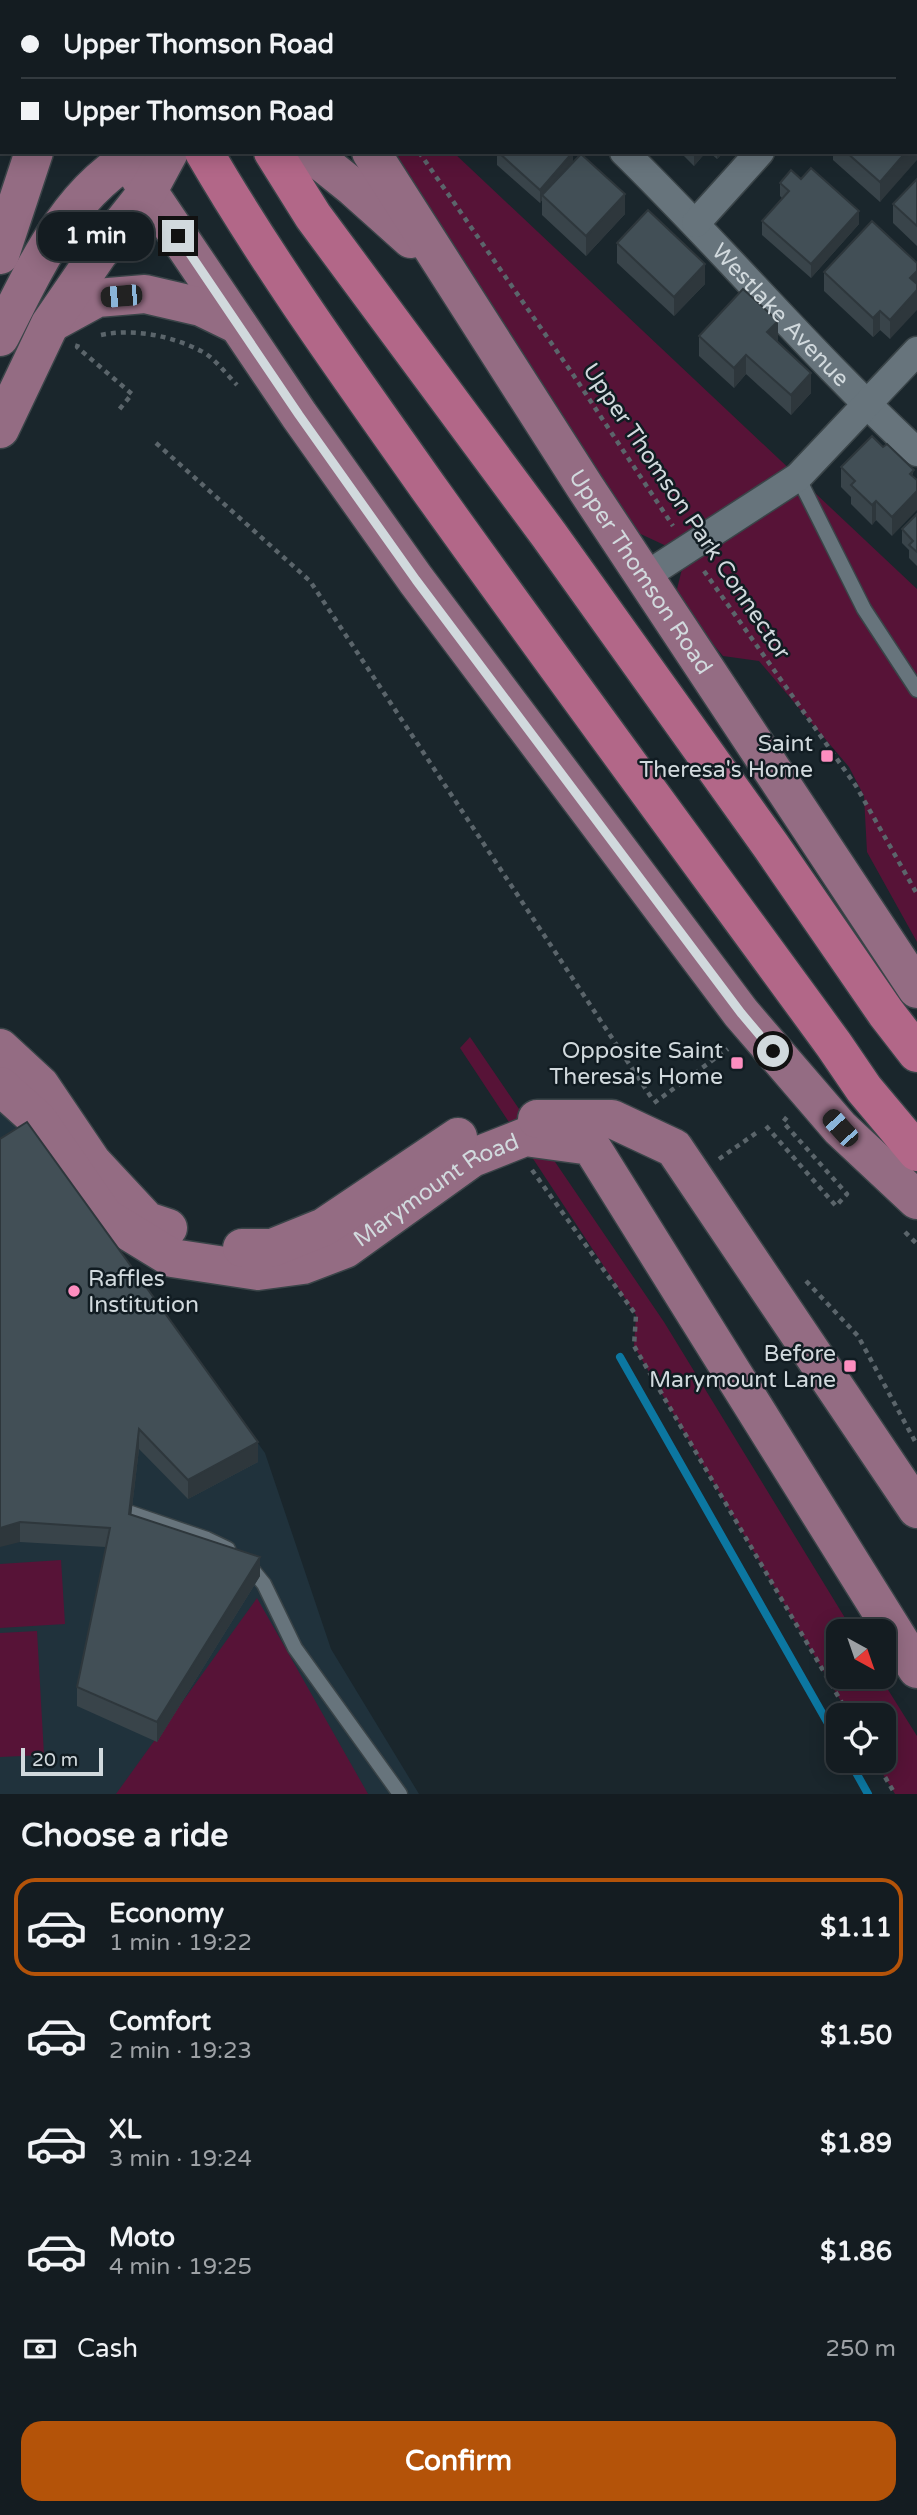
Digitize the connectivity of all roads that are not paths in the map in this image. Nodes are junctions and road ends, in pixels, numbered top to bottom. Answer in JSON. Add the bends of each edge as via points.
{"nodes":[{"id":1,"x":33,"y":154,"type":"edge"},
{"id":2,"x":168,"y":154,"type":"edge"},
{"id":3,"x":205,"y":154,"type":"edge"},
{"id":4,"x":274,"y":154,"type":"edge"},
{"id":5,"x":312,"y":154,"type":"edge"},
{"id":6,"x":372,"y":154,"type":"edge"},
{"id":7,"x":626,"y":154,"type":"edge"},
{"id":8,"x":759,"y":154,"type":"edge"},
{"id":9,"x":131,"y":155,"type":"edge"},
{"id":10,"x":148,"y":191,"type":"junction"},
{"id":11,"x":696,"y":223,"type":"junction"},
{"id":12,"x":0,"y":255,"type":"edge"},
{"id":13,"x":447,"y":272,"type":"junction"},
{"id":14,"x":238,"y":325,"type":"junction"},
{"id":15,"x":64,"y":335,"type":"junction"},
{"id":16,"x":0,"y":337,"type":"edge"},
{"id":17,"x":917,"y":351,"type":"edge"},
{"id":18,"x":866,"y":405,"type":"junction"},
{"id":19,"x":0,"y":429,"type":"edge"},
{"id":20,"x":917,"y":452,"type":"edge"},
{"id":21,"x":798,"y":477,"type":"junction"},
{"id":22,"x":644,"y":577,"type":"junction"},
{"id":23,"x":917,"y":690,"type":"edge"},
{"id":24,"x":917,"y":989,"type":"edge"},
{"id":25,"x":0,"y":1048,"type":"edge"},
{"id":26,"x":917,"y":1053,"type":"edge"},
{"id":27,"x":0,"y":1086,"type":"edge"},
{"id":28,"x":917,"y":1152,"type":"edge"},
{"id":29,"x":917,"y":1200,"type":"edge"},
{"id":30,"x":99,"y":1502,"type":"edge"},
{"id":31,"x":917,"y":1509,"type":"edge"},
{"id":32,"x":917,"y":1669,"type":"edge"},
{"id":33,"x":400,"y":1794,"type":"edge"}],
"edges":[{"from":1,"to":12,"type":"main road"},
{"from":2,"to":10,"type":"main road"},
{"from":3,"to":28,"type":"highway","via":[[332,350],[492,576],[864,1089]]},
{"from":4,"to":26,"type":"highway","via":[[313,216],[549,535]]},
{"from":5,"to":13,"type":"main road"},
{"from":6,"to":13,"type":"main road","name":"Upper Thomson Road"},
{"from":7,"to":11,"type":"street","name":"Westlake Avenue"},
{"from":8,"to":11,"type":"street","name":"Westlake Avenue"},
{"from":9,"to":10,"type":"main road"},
{"from":9,"to":16,"type":"main road","via":[[89,191],[65,220]]},
{"from":10,"to":14,"type":"main road"},
{"from":10,"to":15,"type":"main road","via":[[98,254]]},
{"from":11,"to":18,"type":"street","name":"Westlake Avenue"},
{"from":13,"to":22,"type":"main road","name":"Upper Thomson Road"},
{"from":14,"to":15,"type":"main road","via":[[201,307],[145,294],[97,298]]},
{"from":14,"to":29,"type":"main road","via":[[416,580],[741,1013],[840,1128]]},
{"from":15,"to":19,"type":"main road"},
{"from":17,"to":18,"type":"street","name":"Westlake Avenue"},
{"from":18,"to":20,"type":"street","name":"Westlake Avenue"},
{"from":18,"to":21,"type":"street","name":"Westlake Avenue"},
{"from":21,"to":22,"type":"street","name":"Westlake Avenue"},
{"from":21,"to":23,"type":"lane","via":[[864,609]]},
{"from":22,"to":24,"type":"main road","name":"Upper Thomson Road"},
{"from":25,"to":31,"type":"main road","name":"Marymount Road","via":[[40,1085],[92,1162],[147,1221],[223,1248],[272,1248],[324,1227],[459,1137],[517,1119],[612,1119],[674,1148]]},
{"from":27,"to":32,"type":"main road","name":"Marymount Road","via":[[38,1120],[105,1217],[172,1258],[258,1271],[303,1265],[345,1249],[472,1158],[524,1137],[591,1146]]},
{"from":30,"to":33,"type":"lane","via":[[207,1539],[241,1556],[264,1584],[295,1648]]}]}
